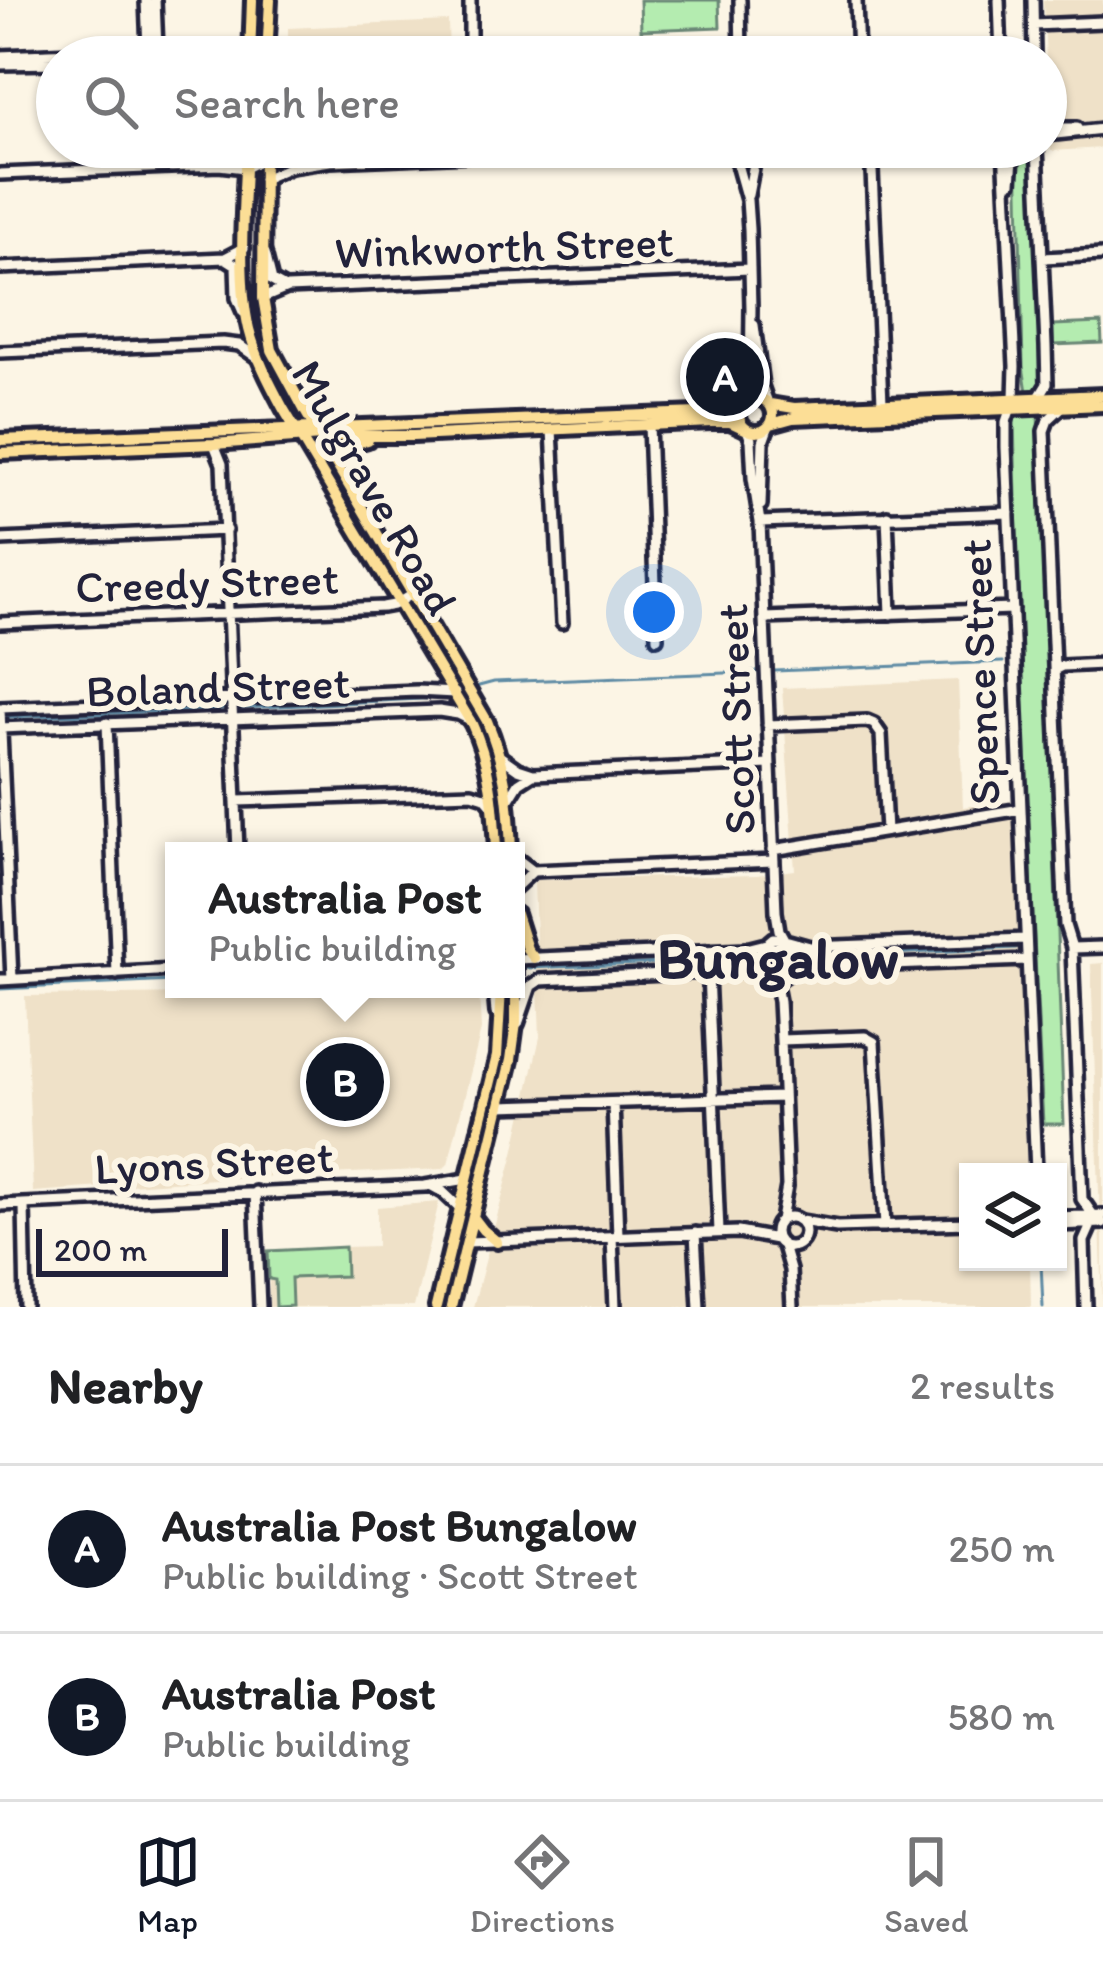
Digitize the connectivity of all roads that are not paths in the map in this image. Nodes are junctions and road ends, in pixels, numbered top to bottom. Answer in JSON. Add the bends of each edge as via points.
{"nodes":[{"id":1,"x":150,"y":0,"type":"edge"},
{"id":2,"x":252,"y":0,"type":"edge"},
{"id":3,"x":270,"y":0,"type":"edge"},
{"id":4,"x":470,"y":0,"type":"edge"},
{"id":5,"x":740,"y":0,"type":"edge"},
{"id":6,"x":856,"y":0,"type":"edge"},
{"id":7,"x":999,"y":0,"type":"edge"},
{"id":8,"x":1033,"y":0,"type":"edge"},
{"id":9,"x":1103,"y":22,"type":"edge"},
{"id":10,"x":1034,"y":25,"type":"junction"},
{"id":11,"x":151,"y":36,"type":"edge"},
{"id":12,"x":251,"y":36,"type":"edge"},
{"id":13,"x":268,"y":36,"type":"edge"},
{"id":14,"x":470,"y":36,"type":"edge"},
{"id":15,"x":741,"y":36,"type":"edge"},
{"id":16,"x":857,"y":36,"type":"edge"},
{"id":17,"x":1000,"y":36,"type":"edge"},
{"id":18,"x":1034,"y":36,"type":"edge"},
{"id":19,"x":1,"y":37,"type":"edge"},
{"id":20,"x":36,"y":58,"type":"edge"},
{"id":21,"x":1,"y":60,"type":"edge"},
{"id":22,"x":36,"y":62,"type":"edge"},
{"id":23,"x":1103,"y":129,"type":"edge"},
{"id":24,"x":1067,"y":130,"type":"edge"},
{"id":25,"x":147,"y":168,"type":"edge"},
{"id":26,"x":245,"y":168,"type":"edge"},
{"id":27,"x":264,"y":168,"type":"edge"},
{"id":28,"x":288,"y":168,"type":"edge"},
{"id":29,"x":737,"y":168,"type":"edge"},
{"id":30,"x":755,"y":168,"type":"edge"},
{"id":31,"x":872,"y":168,"type":"edge"},
{"id":32,"x":1005,"y":168,"type":"edge"},
{"id":33,"x":1012,"y":168,"type":"edge"},
{"id":34,"x":1038,"y":168,"type":"edge"},
{"id":35,"x":0,"y":174,"type":"edge"},
{"id":36,"x":263,"y":178,"type":"junction"},
{"id":37,"x":748,"y":200,"type":"junction"},
{"id":38,"x":1008,"y":205,"type":"junction"},
{"id":39,"x":244,"y":248,"type":"junction"},
{"id":40,"x":262,"y":248,"type":"junction"},
{"id":41,"x":1103,"y":255,"type":"edge"},
{"id":42,"x":226,"y":258,"type":"junction"},
{"id":43,"x":1043,"y":258,"type":"junction"},
{"id":44,"x":0,"y":268,"type":"edge"},
{"id":45,"x":750,"y":268,"type":"junction"},
{"id":46,"x":287,"y":288,"type":"junction"},
{"id":47,"x":262,"y":298,"type":"junction"},
{"id":48,"x":751,"y":308,"type":"junction"},
{"id":49,"x":249,"y":325,"type":"junction"},
{"id":50,"x":223,"y":343,"type":"junction"},
{"id":51,"x":0,"y":352,"type":"edge"},
{"id":52,"x":259,"y":359,"type":"junction"},
{"id":53,"x":1047,"y":384,"type":"junction"},
{"id":54,"x":1103,"y":395,"type":"edge"},
{"id":55,"x":1039,"y":397,"type":"junction"},
{"id":56,"x":1059,"y":402,"type":"junction"},
{"id":57,"x":744,"y":403,"type":"junction"},
{"id":58,"x":769,"y":403,"type":"junction"},
{"id":59,"x":889,"y":403,"type":"junction"},
{"id":60,"x":1012,"y":404,"type":"junction"},
{"id":61,"x":1103,"y":405,"type":"edge"},
{"id":62,"x":283,"y":408,"type":"junction"},
{"id":63,"x":929,"y":413,"type":"junction"},
{"id":64,"x":428,"y":423,"type":"junction"},
{"id":65,"x":649,"y":425,"type":"junction"},
{"id":66,"x":769,"y":426,"type":"junction"},
{"id":67,"x":746,"y":429,"type":"junction"},
{"id":68,"x":250,"y":430,"type":"junction"},
{"id":69,"x":552,"y":430,"type":"junction"},
{"id":70,"x":298,"y":432,"type":"junction"},
{"id":71,"x":317,"y":432,"type":"junction"},
{"id":72,"x":472,"y":433,"type":"junction"},
{"id":73,"x":135,"y":434,"type":"junction"},
{"id":74,"x":388,"y":436,"type":"junction"},
{"id":75,"x":1,"y":442,"type":"edge"},
{"id":76,"x":234,"y":442,"type":"junction"},
{"id":77,"x":214,"y":444,"type":"junction"},
{"id":78,"x":181,"y":446,"type":"junction"},
{"id":79,"x":336,"y":462,"type":"junction"},
{"id":80,"x":222,"y":464,"type":"junction"},
{"id":81,"x":1009,"y":513,"type":"junction"},
{"id":82,"x":887,"y":516,"type":"junction"},
{"id":83,"x":760,"y":522,"type":"junction"},
{"id":84,"x":226,"y":530,"type":"junction"},
{"id":85,"x":0,"y":540,"type":"edge"},
{"id":86,"x":415,"y":593,"type":"junction"},
{"id":87,"x":400,"y":602,"type":"junction"},
{"id":88,"x":1012,"y":609,"type":"junction"},
{"id":89,"x":891,"y":614,"type":"junction"},
{"id":90,"x":229,"y":615,"type":"junction"},
{"id":91,"x":764,"y":618,"type":"junction"},
{"id":92,"x":0,"y":623,"type":"edge"},
{"id":93,"x":562,"y":623,"type":"dead end"},
{"id":94,"x":657,"y":638,"type":"dead end"},
{"id":95,"x":435,"y":661,"type":"junction"},
{"id":96,"x":1103,"y":664,"type":"edge"},
{"id":97,"x":1056,"y":669,"type":"junction"},
{"id":98,"x":417,"y":691,"type":"junction"},
{"id":99,"x":455,"y":693,"type":"junction"},
{"id":100,"x":232,"y":699,"type":"junction"},
{"id":101,"x":0,"y":709,"type":"edge"},
{"id":102,"x":439,"y":711,"type":"junction"},
{"id":103,"x":232,"y":719,"type":"junction"},
{"id":104,"x":470,"y":720,"type":"junction"},
{"id":105,"x":107,"y":723,"type":"junction"},
{"id":106,"x":768,"y":725,"type":"junction"},
{"id":107,"x":1,"y":728,"type":"edge"},
{"id":108,"x":501,"y":757,"type":"junction"},
{"id":109,"x":770,"y":764,"type":"junction"},
{"id":110,"x":490,"y":773,"type":"junction"},
{"id":111,"x":533,"y":774,"type":"junction"},
{"id":112,"x":472,"y":794,"type":"junction"},
{"id":113,"x":509,"y":799,"type":"junction"},
{"id":114,"x":237,"y":801,"type":"junction"},
{"id":115,"x":494,"y":809,"type":"junction"},
{"id":116,"x":1021,"y":809,"type":"junction"},
{"id":117,"x":2,"y":812,"type":"edge"},
{"id":118,"x":886,"y":831,"type":"junction"},
{"id":119,"x":238,"y":842,"type":"edge"},
{"id":120,"x":496,"y":842,"type":"edge"},
{"id":121,"x":511,"y":842,"type":"edge"},
{"id":122,"x":773,"y":855,"type":"junction"},
{"id":123,"x":525,"y":864,"type":"edge"},
{"id":124,"x":533,"y":871,"type":"junction"},
{"id":125,"x":525,"y":879,"type":"edge"},
{"id":126,"x":4,"y":895,"type":"edge"},
{"id":127,"x":776,"y":912,"type":"junction"},
{"id":128,"x":1026,"y":939,"type":"junction"},
{"id":129,"x":784,"y":940,"type":"junction"},
{"id":130,"x":767,"y":943,"type":"junction"},
{"id":131,"x":525,"y":944,"type":"edge"},
{"id":132,"x":1103,"y":946,"type":"edge"},
{"id":133,"x":810,"y":947,"type":"junction"},
{"id":134,"x":1072,"y":948,"type":"junction"},
{"id":135,"x":746,"y":949,"type":"junction"},
{"id":136,"x":525,"y":958,"type":"edge"},
{"id":137,"x":534,"y":958,"type":"junction"},
{"id":138,"x":793,"y":958,"type":"junction"},
{"id":139,"x":762,"y":959,"type":"junction"},
{"id":140,"x":1027,"y":960,"type":"junction"},
{"id":141,"x":809,"y":968,"type":"junction"},
{"id":142,"x":748,"y":970,"type":"junction"},
{"id":143,"x":165,"y":973,"type":"edge"},
{"id":144,"x":709,"y":973,"type":"junction"},
{"id":145,"x":117,"y":974,"type":"junction"},
{"id":146,"x":788,"y":975,"type":"junction"},
{"id":147,"x":770,"y":977,"type":"junction"},
{"id":148,"x":6,"y":979,"type":"edge"},
{"id":149,"x":498,"y":998,"type":"edge"},
{"id":150,"x":516,"y":998,"type":"edge"},
{"id":151,"x":779,"y":1001,"type":"junction"},
{"id":152,"x":516,"y":1029,"type":"junction"},
{"id":153,"x":781,"y":1040,"type":"junction"},
{"id":154,"x":783,"y":1097,"type":"junction"},
{"id":155,"x":713,"y":1099,"type":"junction"},
{"id":156,"x":614,"y":1103,"type":"junction"},
{"id":157,"x":500,"y":1106,"type":"junction"},
{"id":158,"x":1037,"y":1163,"type":"edge"},
{"id":159,"x":467,"y":1179,"type":"junction"},
{"id":160,"x":432,"y":1186,"type":"junction"},
{"id":161,"x":787,"y":1186,"type":"junction"},
{"id":162,"x":255,"y":1192,"type":"junction"},
{"id":163,"x":1082,"y":1199,"type":"junction"},
{"id":164,"x":0,"y":1205,"type":"edge"},
{"id":165,"x":24,"y":1205,"type":"junction"},
{"id":166,"x":460,"y":1208,"type":"junction"},
{"id":167,"x":473,"y":1217,"type":"junction"},
{"id":168,"x":1067,"y":1217,"type":"edge"},
{"id":169,"x":1067,"y":1219,"type":"edge"},
{"id":170,"x":1098,"y":1219,"type":"edge"},
{"id":171,"x":798,"y":1220,"type":"junction"},
{"id":172,"x":779,"y":1222,"type":"junction"},
{"id":173,"x":1067,"y":1222,"type":"edge"},
{"id":174,"x":959,"y":1223,"type":"edge"},
{"id":175,"x":885,"y":1226,"type":"junction"},
{"id":176,"x":836,"y":1227,"type":"junction"},
{"id":177,"x":719,"y":1232,"type":"junction"},
{"id":178,"x":738,"y":1232,"type":"junction"},
{"id":179,"x":695,"y":1233,"type":"junction"},
{"id":180,"x":615,"y":1237,"type":"junction"},
{"id":181,"x":802,"y":1240,"type":"junction"},
{"id":182,"x":1084,"y":1240,"type":"junction"},
{"id":183,"x":452,"y":1241,"type":"junction"},
{"id":184,"x":467,"y":1242,"type":"junction"},
{"id":185,"x":497,"y":1242,"type":"junction"},
{"id":186,"x":780,"y":1243,"type":"junction"},
{"id":187,"x":790,"y":1270,"type":"junction"},
{"id":188,"x":26,"y":1307,"type":"edge"},
{"id":189,"x":260,"y":1307,"type":"edge"},
{"id":190,"x":436,"y":1307,"type":"edge"},
{"id":191,"x":452,"y":1307,"type":"edge"},
{"id":192,"x":615,"y":1307,"type":"edge"},
{"id":193,"x":699,"y":1307,"type":"edge"},
{"id":194,"x":792,"y":1307,"type":"edge"},
{"id":195,"x":1086,"y":1307,"type":"edge"}],
"edges":[{"from":1,"to":11,"type":"street"},
{"from":2,"to":12,"type":"main road"},
{"from":3,"to":13,"type":"main road"},
{"from":4,"to":14,"type":"street"},
{"from":5,"to":15,"type":"street"},
{"from":6,"to":16,"type":"street"},
{"from":7,"to":17,"type":"street"},
{"from":8,"to":10,"type":"street"},
{"from":9,"to":10,"type":"street"},
{"from":10,"to":18,"type":"street"},
{"from":19,"to":21,"type":"street"},
{"from":20,"to":21,"type":"street"},
{"from":21,"to":22,"type":"street"},
{"from":23,"to":24,"type":"street"},
{"from":25,"to":35,"type":"street"},
{"from":26,"to":39,"type":"main road","name":"Mulgrave Road"},
{"from":27,"to":36,"type":"main road","name":"Mulgrave Road"},
{"from":28,"to":36,"type":"street"},
{"from":29,"to":37,"type":"street"},
{"from":30,"to":37,"type":"street"},
{"from":31,"to":59,"type":"street"},
{"from":32,"to":38,"type":"street","name":"Spence Street"},
{"from":33,"to":38,"type":"street","name":"Spence Street"},
{"from":34,"to":43,"type":"street"},
{"from":36,"to":40,"type":"main road","name":"Mulgrave Road"},
{"from":37,"to":45,"type":"street"},
{"from":38,"to":60,"type":"street","name":"Spence Street"},
{"from":39,"to":42,"type":"street"},
{"from":39,"to":49,"type":"main road","name":"Mulgrave Road"},
{"from":40,"to":46,"type":"street","via":[[273,284]]},
{"from":40,"to":47,"type":"main road","name":"Mulgrave Road"},
{"from":41,"to":43,"type":"street"},
{"from":42,"to":44,"type":"street"},
{"from":42,"to":49,"type":"street","via":[[236,265],[237,298]]},
{"from":43,"to":53,"type":"street"},
{"from":45,"to":46,"type":"street","name":"Winkworth Street"},
{"from":45,"to":48,"type":"street"},
{"from":46,"to":47,"type":"street","name":"Winkworth Street"},
{"from":47,"to":71,"type":"main road","name":"Mulgrave Road","via":[[272,350]]},
{"from":48,"to":57,"type":"street"},
{"from":48,"to":58,"type":"street"},
{"from":49,"to":50,"type":"street"},
{"from":49,"to":52,"type":"main road","name":"Mulgrave Road"},
{"from":50,"to":51,"type":"street"},
{"from":50,"to":52,"type":"street"},
{"from":52,"to":62,"type":"main road","name":"Mulgrave Road"},
{"from":53,"to":55,"type":"street"},
{"from":53,"to":56,"type":"street"},
{"from":54,"to":56,"type":"main road"},
{"from":55,"to":56,"type":"main road"},
{"from":55,"to":60,"type":"main road"},
{"from":56,"to":60,"type":"main road"},
{"from":56,"to":61,"type":"main road"},
{"from":56,"to":97,"type":"street","via":[[1044,430]]},
{"from":57,"to":58,"type":"main road"},
{"from":57,"to":64,"type":"main road","via":[[724,412]]},
{"from":57,"to":67,"type":"main road","via":[[739,419]]},
{"from":58,"to":59,"type":"main road"},
{"from":58,"to":66,"type":"main road"},
{"from":59,"to":60,"type":"main road"},
{"from":59,"to":63,"type":"main road","via":[[926,406]]},
{"from":60,"to":63,"type":"main road"},
{"from":60,"to":81,"type":"street","name":"Spence Street"},
{"from":62,"to":68,"type":"main road"},
{"from":62,"to":70,"type":"main road","name":"Mulgrave Road"},
{"from":63,"to":66,"type":"main road","via":[[793,418]]},
{"from":64,"to":71,"type":"main road"},
{"from":64,"to":72,"type":"main road"},
{"from":65,"to":67,"type":"main road"},
{"from":65,"to":69,"type":"main road"},
{"from":65,"to":94,"type":"street"},
{"from":66,"to":67,"type":"main road"},
{"from":66,"to":83,"type":"street","name":"Scott Street"},
{"from":67,"to":83,"type":"street","name":"Scott Street"},
{"from":68,"to":70,"type":"main road"},
{"from":68,"to":73,"type":"main road"},
{"from":69,"to":72,"type":"main road"},
{"from":69,"to":93,"type":"street"},
{"from":70,"to":71,"type":"main road"},
{"from":70,"to":76,"type":"main road"},
{"from":70,"to":87,"type":"main road","name":"Mulgrave Road"},
{"from":71,"to":74,"type":"main road"},
{"from":71,"to":79,"type":"main road","name":"Mulgrave Road"},
{"from":72,"to":74,"type":"main road"},
{"from":73,"to":75,"type":"main road"},
{"from":73,"to":78,"type":"main road","via":[[176,436]]},
{"from":74,"to":79,"type":"main road","via":[[352,444]]},
{"from":75,"to":78,"type":"main road"},
{"from":76,"to":77,"type":"main road"},
{"from":76,"to":80,"type":"street"},
{"from":77,"to":78,"type":"main road"},
{"from":77,"to":80,"type":"street"},
{"from":79,"to":86,"type":"main road","name":"Mulgrave Road"},
{"from":80,"to":84,"type":"street"},
{"from":81,"to":82,"type":"street"},
{"from":81,"to":88,"type":"street","name":"Spence Street"},
{"from":82,"to":83,"type":"street"},
{"from":82,"to":89,"type":"street"},
{"from":83,"to":91,"type":"street","name":"Scott Street"},
{"from":84,"to":85,"type":"street"},
{"from":84,"to":90,"type":"street"},
{"from":86,"to":87,"type":"street","name":"Creedy Street"},
{"from":86,"to":108,"type":"main road","name":"Mulgrave Road"},
{"from":87,"to":90,"type":"street","name":"Creedy Street"},
{"from":87,"to":95,"type":"main road","name":"Mulgrave Road"},
{"from":88,"to":89,"type":"street"},
{"from":88,"to":116,"type":"street","name":"Spence Street"},
{"from":89,"to":91,"type":"street"},
{"from":90,"to":92,"type":"street","name":"Creedy Street"},
{"from":90,"to":100,"type":"street"},
{"from":91,"to":106,"type":"street","name":"Scott Street"},
{"from":95,"to":98,"type":"street","name":"Boland Street","via":[[432,683]]},
{"from":95,"to":99,"type":"main road","name":"Mulgrave Road"},
{"from":96,"to":97,"type":"street"},
{"from":97,"to":134,"type":"street"},
{"from":98,"to":99,"type":"street","name":"Boland Street"},
{"from":98,"to":100,"type":"street","name":"Boland Street"},
{"from":99,"to":102,"type":"street"},
{"from":99,"to":104,"type":"main road","name":"Mulgrave Road"},
{"from":100,"to":101,"type":"street","name":"Boland Street"},
{"from":100,"to":103,"type":"street"},
{"from":101,"to":107,"type":"street"},
{"from":102,"to":103,"type":"street","name":"Boland Street"},
{"from":102,"to":104,"type":"street","name":"Boland Street"},
{"from":103,"to":105,"type":"street","name":"Boland Street"},
{"from":103,"to":114,"type":"street"},
{"from":104,"to":110,"type":"main road","name":"Mulgrave Road"},
{"from":105,"to":107,"type":"street","name":"Boland Street"},
{"from":105,"to":145,"type":"street"},
{"from":106,"to":109,"type":"street","name":"Scott Street"},
{"from":106,"to":118,"type":"street","via":[[874,724]]},
{"from":107,"to":117,"type":"street"},
{"from":108,"to":111,"type":"street"},
{"from":108,"to":113,"type":"main road","name":"Mulgrave Road"},
{"from":109,"to":111,"type":"street"},
{"from":109,"to":122,"type":"street","name":"Scott Street"},
{"from":110,"to":112,"type":"street"},
{"from":110,"to":115,"type":"main road","name":"Mulgrave Road"},
{"from":111,"to":113,"type":"street"},
{"from":112,"to":114,"type":"street"},
{"from":112,"to":115,"type":"street"},
{"from":113,"to":121,"type":"main road","name":"Mulgrave Road"},
{"from":114,"to":119,"type":"street"},
{"from":115,"to":120,"type":"main road","name":"Mulgrave Road"},
{"from":116,"to":118,"type":"street"},
{"from":116,"to":128,"type":"street","name":"Spence Street"},
{"from":117,"to":126,"type":"street"},
{"from":118,"to":122,"type":"street"},
{"from":122,"to":124,"type":"street"},
{"from":122,"to":127,"type":"street","name":"Scott Street"},
{"from":123,"to":124,"type":"street"},
{"from":124,"to":125,"type":"street"},
{"from":126,"to":148,"type":"street"},
{"from":127,"to":129,"type":"street","name":"Scott Street"},
{"from":127,"to":130,"type":"street","name":"Scott Street"},
{"from":128,"to":133,"type":"street"},
{"from":128,"to":140,"type":"street","name":"Spence Street"},
{"from":129,"to":130,"type":"street"},
{"from":129,"to":133,"type":"street"},
{"from":129,"to":138,"type":"street"},
{"from":130,"to":135,"type":"street"},
{"from":130,"to":139,"type":"street"},
{"from":131,"to":137,"type":"main road"},
{"from":132,"to":134,"type":"street"},
{"from":133,"to":138,"type":"street"},
{"from":134,"to":163,"type":"street"},
{"from":135,"to":137,"type":"street"},
{"from":135,"to":139,"type":"street"},
{"from":136,"to":137,"type":"street"},
{"from":138,"to":141,"type":"street"},
{"from":138,"to":146,"type":"street"},
{"from":139,"to":142,"type":"street"},
{"from":139,"to":147,"type":"street"},
{"from":140,"to":141,"type":"street"},
{"from":140,"to":158,"type":"street","name":"Spence Street"},
{"from":141,"to":146,"type":"street"},
{"from":142,"to":144,"type":"street"},
{"from":142,"to":147,"type":"street"},
{"from":143,"to":145,"type":"street"},
{"from":144,"to":152,"type":"street","via":[[537,981]]},
{"from":144,"to":155,"type":"street"},
{"from":145,"to":148,"type":"street"},
{"from":146,"to":147,"type":"street"},
{"from":146,"to":151,"type":"street"},
{"from":147,"to":151,"type":"street"},
{"from":149,"to":159,"type":"main road","via":[[494,1069]]},
{"from":150,"to":152,"type":"main road"},
{"from":151,"to":153,"type":"street"},
{"from":152,"to":157,"type":"main road"},
{"from":153,"to":154,"type":"street"},
{"from":153,"to":175,"type":"street","via":[[860,1037],[876,1047]]},
{"from":154,"to":155,"type":"street"},
{"from":154,"to":161,"type":"street"},
{"from":155,"to":156,"type":"street"},
{"from":155,"to":177,"type":"street"},
{"from":156,"to":157,"type":"street"},
{"from":156,"to":180,"type":"street"},
{"from":157,"to":167,"type":"main road"},
{"from":159,"to":160,"type":"street","name":"Lyons Street"},
{"from":159,"to":166,"type":"main road"},
{"from":160,"to":162,"type":"street","name":"Lyons Street"},
{"from":160,"to":166,"type":"street"},
{"from":161,"to":171,"type":"street"},
{"from":161,"to":172,"type":"street"},
{"from":162,"to":165,"type":"street","name":"Lyons Street"},
{"from":162,"to":189,"type":"street"},
{"from":163,"to":168,"type":"street"},
{"from":163,"to":170,"type":"street"},
{"from":164,"to":165,"type":"street","name":"Lyons Street"},
{"from":165,"to":188,"type":"street"},
{"from":166,"to":183,"type":"main road"},
{"from":167,"to":184,"type":"main road"},
{"from":167,"to":185,"type":"main road"},
{"from":169,"to":170,"type":"street"},
{"from":170,"to":182,"type":"street"},
{"from":171,"to":172,"type":"street"},
{"from":171,"to":176,"type":"street"},
{"from":171,"to":181,"type":"street"},
{"from":172,"to":178,"type":"street"},
{"from":172,"to":186,"type":"street"},
{"from":173,"to":182,"type":"street"},
{"from":174,"to":175,"type":"street"},
{"from":175,"to":176,"type":"street"},
{"from":176,"to":181,"type":"street"},
{"from":177,"to":178,"type":"street"},
{"from":177,"to":179,"type":"street"},
{"from":178,"to":186,"type":"street"},
{"from":179,"to":180,"type":"street"},
{"from":179,"to":193,"type":"street"},
{"from":180,"to":185,"type":"street"},
{"from":180,"to":192,"type":"street"},
{"from":181,"to":186,"type":"street","via":[[792,1248]]},
{"from":181,"to":187,"type":"street"},
{"from":182,"to":195,"type":"street"},
{"from":183,"to":184,"type":"main road"},
{"from":183,"to":190,"type":"main road"},
{"from":184,"to":185,"type":"street"},
{"from":184,"to":191,"type":"main road"},
{"from":186,"to":187,"type":"street"},
{"from":187,"to":194,"type":"street"}]}
